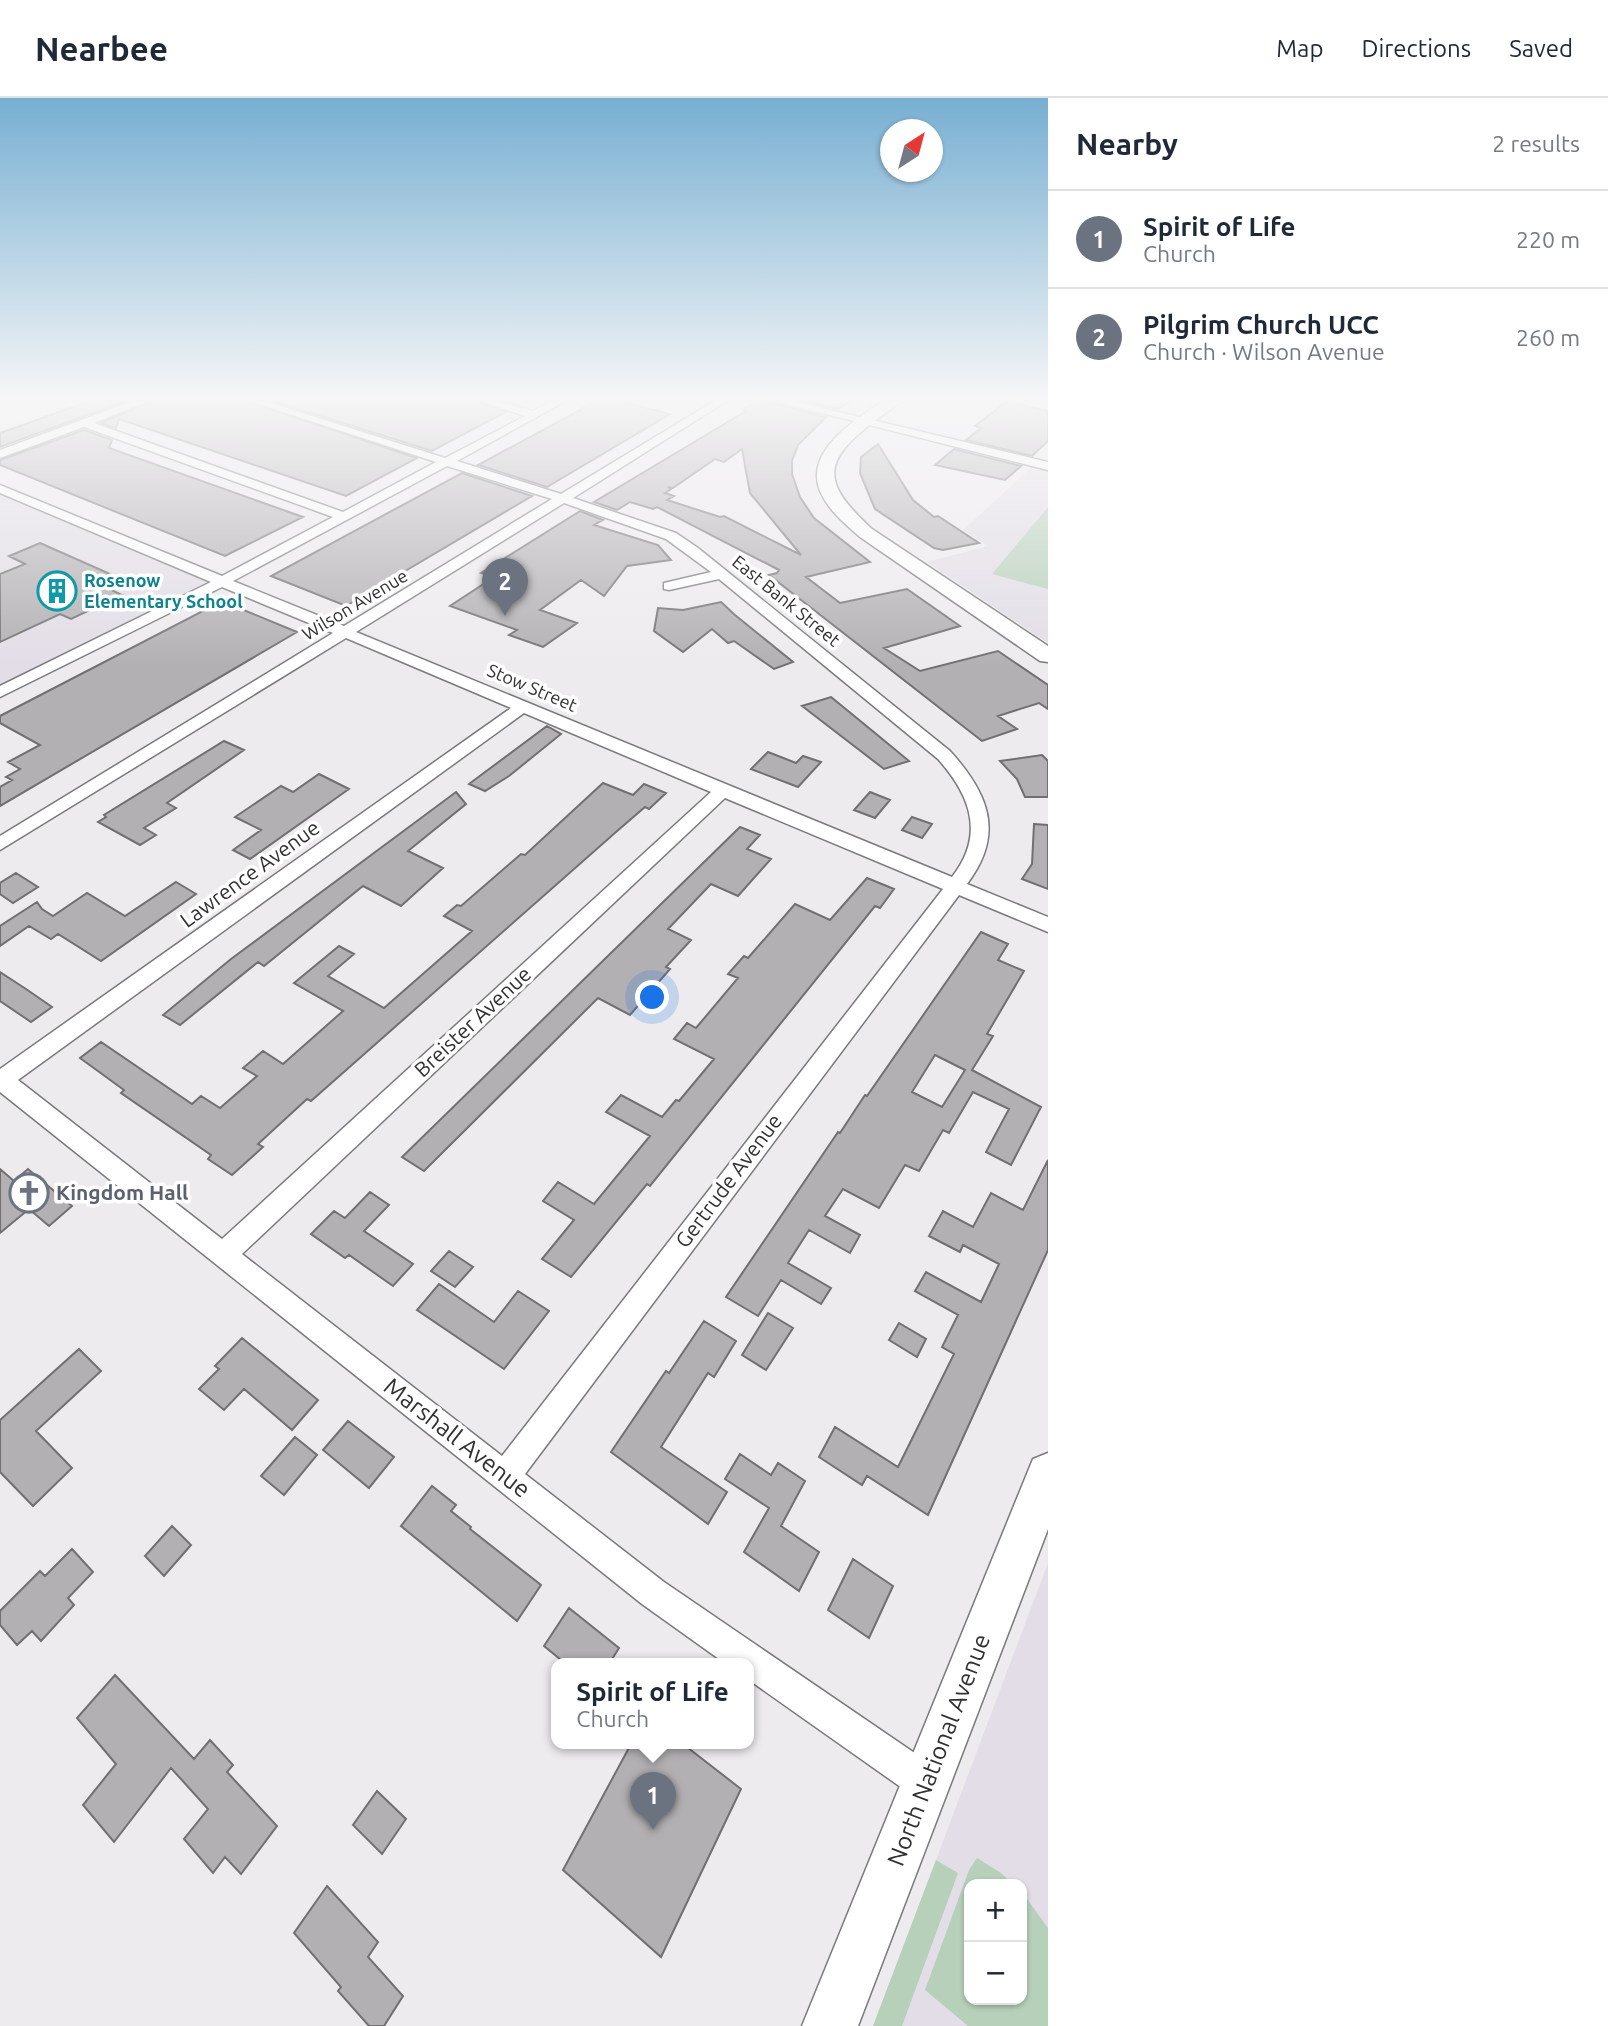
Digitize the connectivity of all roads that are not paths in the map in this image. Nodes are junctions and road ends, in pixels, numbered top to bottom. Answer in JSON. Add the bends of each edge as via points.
{"nodes":[{"id":1,"x":262,"y":487,"type":"edge"},
{"id":2,"x":403,"y":487,"type":"edge"},
{"id":3,"x":526,"y":487,"type":"edge"},
{"id":4,"x":583,"y":487,"type":"edge"},
{"id":5,"x":828,"y":487,"type":"edge"},
{"id":6,"x":0,"y":489,"type":"edge"},
{"id":7,"x":564,"y":499,"type":"junction"},
{"id":8,"x":345,"y":517,"type":"junction"},
{"id":9,"x":723,"y":574,"type":"junction"},
{"id":10,"x":221,"y":582,"type":"junction"},
{"id":11,"x":669,"y":586,"type":"dead end"},
{"id":12,"x":347,"y":632,"type":"junction"},
{"id":13,"x":1048,"y":656,"type":"edge"},
{"id":14,"x":0,"y":692,"type":"edge"},
{"id":15,"x":524,"y":706,"type":"junction"},
{"id":16,"x":724,"y":789,"type":"junction"},
{"id":17,"x":0,"y":844,"type":"edge"},
{"id":18,"x":953,"y":886,"type":"junction"},
{"id":19,"x":1048,"y":925,"type":"edge"},
{"id":20,"x":1,"y":1080,"type":"edge"},
{"id":21,"x":223,"y":1255,"type":"junction"},
{"id":22,"x":1048,"y":1474,"type":"edge"},
{"id":23,"x":505,"y":1476,"type":"junction"},
{"id":24,"x":747,"y":1658,"type":"edge"},
{"id":25,"x":754,"y":1663,"type":"edge"},
{"id":26,"x":925,"y":1782,"type":"junction"},
{"id":27,"x":830,"y":2026,"type":"edge"}],
"edges":[{"from":1,"to":8,"type":"street"},
{"from":2,"to":8,"type":"street"},
{"from":3,"to":7,"type":"street","name":"East Bank Street"},
{"from":4,"to":7,"type":"street","name":"Wilson Avenue"},
{"from":5,"to":13,"type":"street","via":[[840,509],[872,538]]},
{"from":6,"to":10,"type":"street","name":"Stow Street"},
{"from":7,"to":9,"type":"street","name":"East Bank Street","via":[[671,536]]},
{"from":7,"to":12,"type":"street","name":"Wilson Avenue"},
{"from":8,"to":10,"type":"street"},
{"from":9,"to":11,"type":"street"},
{"from":9,"to":18,"type":"street","name":"East Bank Street","via":[[944,755],[964,778],[977,802],[982,831],[974,860]]},
{"from":10,"to":12,"type":"street","name":"Stow Street"},
{"from":10,"to":14,"type":"street"},
{"from":12,"to":15,"type":"street","name":"Stow Street"},
{"from":12,"to":17,"type":"street","name":"Wilson Avenue"},
{"from":15,"to":16,"type":"street","name":"Stow Street"},
{"from":15,"to":20,"type":"street","name":"Lawrence Avenue"},
{"from":16,"to":18,"type":"street","name":"Stow Street"},
{"from":16,"to":21,"type":"street","name":"Breister Avenue"},
{"from":18,"to":19,"type":"street","name":"Stow Street"},
{"from":18,"to":23,"type":"street","name":"Gertrude Avenue"},
{"from":20,"to":21,"type":"street","name":"Marshall Avenue"},
{"from":21,"to":23,"type":"street","name":"Marshall Avenue"},
{"from":22,"to":26,"type":"street","name":"North National Avenue"},
{"from":23,"to":24,"type":"street","name":"Marshall Avenue","via":[[653,1593]]},
{"from":25,"to":26,"type":"street","name":"Marshall Avenue"},
{"from":26,"to":27,"type":"street","name":"North National Avenue"}]}
